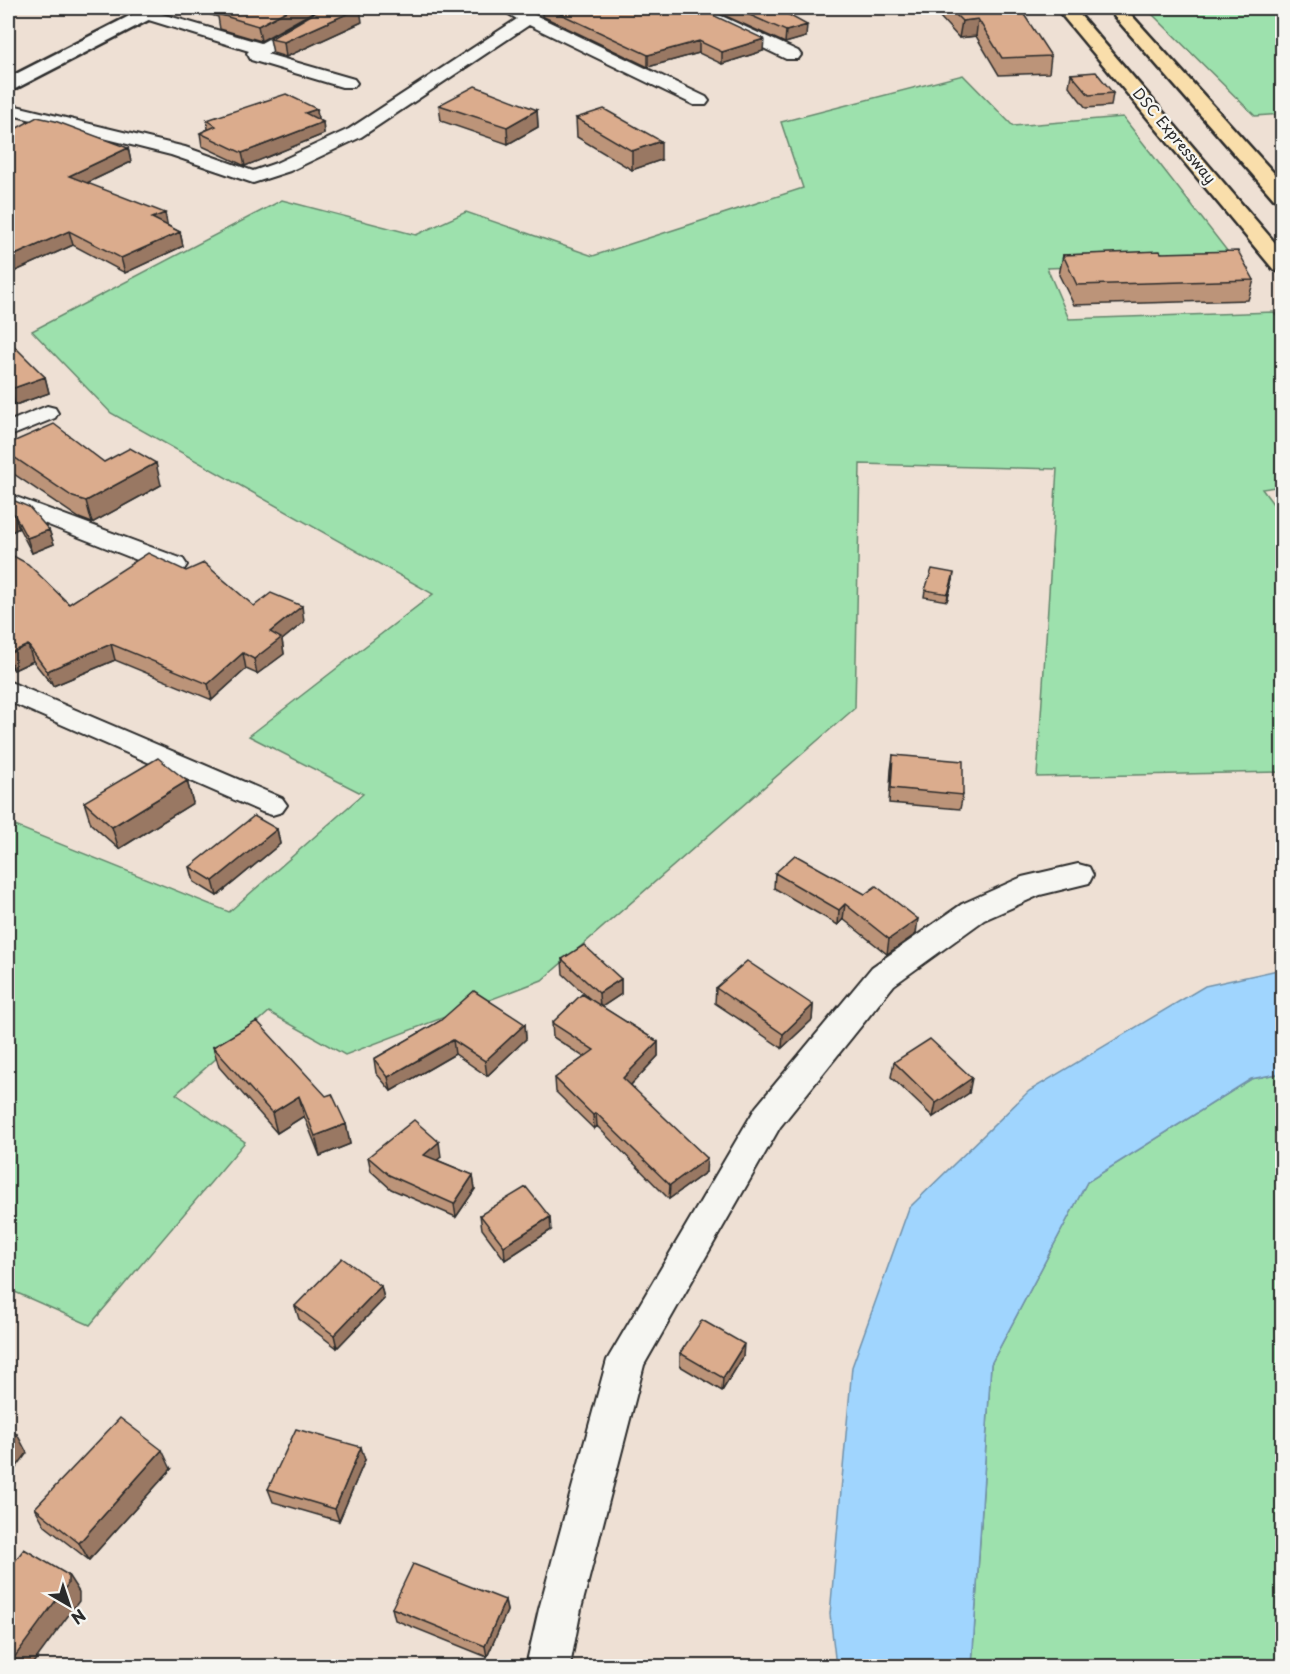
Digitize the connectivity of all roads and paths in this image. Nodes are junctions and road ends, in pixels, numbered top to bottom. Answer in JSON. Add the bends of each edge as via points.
{"nodes":[{"id":1,"x":320,"y":8,"type":"edge"},
{"id":2,"x":507,"y":8,"type":"edge"},
{"id":3,"x":692,"y":8,"type":"edge"},
{"id":4,"x":1065,"y":8,"type":"edge"},
{"id":5,"x":1116,"y":8,"type":"edge"},
{"id":6,"x":152,"y":11,"type":"edge"},
{"id":7,"x":529,"y":18,"type":"junction"},
{"id":8,"x":261,"y":49,"type":"junction"},
{"id":9,"x":792,"y":55,"type":"dead end"},
{"id":10,"x":348,"y":83,"type":"dead end"},
{"id":11,"x":8,"y":85,"type":"edge"},
{"id":12,"x":700,"y":101,"type":"dead end"},
{"id":13,"x":8,"y":109,"type":"edge"},
{"id":14,"x":1282,"y":194,"type":"edge"},
{"id":15,"x":1282,"y":266,"type":"edge"},
{"id":16,"x":47,"y":414,"type":"dead end"},
{"id":17,"x":8,"y":430,"type":"edge"},
{"id":18,"x":8,"y":501,"type":"edge"},
{"id":19,"x":174,"y":566,"type":"edge"},
{"id":20,"x":8,"y":690,"type":"edge"},
{"id":21,"x":272,"y":805,"type":"dead end"},
{"id":22,"x":1078,"y":875,"type":"dead end"},
{"id":23,"x":548,"y":1666,"type":"edge"}],
"edges":[{"from":1,"to":8,"type":"street","via":[[327,13]]},
{"from":2,"to":7,"type":"street"},
{"from":3,"to":9,"type":"street"},
{"from":4,"to":15,"type":"main road","name":"DSC Expressway"},
{"from":5,"to":14,"type":"main road"},
{"from":6,"to":8,"type":"street"},
{"from":6,"to":11,"type":"street"},
{"from":7,"to":12,"type":"street"},
{"from":7,"to":13,"type":"street","via":[[355,133],[253,177],[178,151]]},
{"from":8,"to":10,"type":"street","via":[[257,56]]},
{"from":16,"to":17,"type":"street"},
{"from":18,"to":19,"type":"street"},
{"from":20,"to":21,"type":"street"},
{"from":22,"to":23,"type":"street","via":[[1033,885],[973,912],[883,975],[768,1117],[626,1360]]}]}
